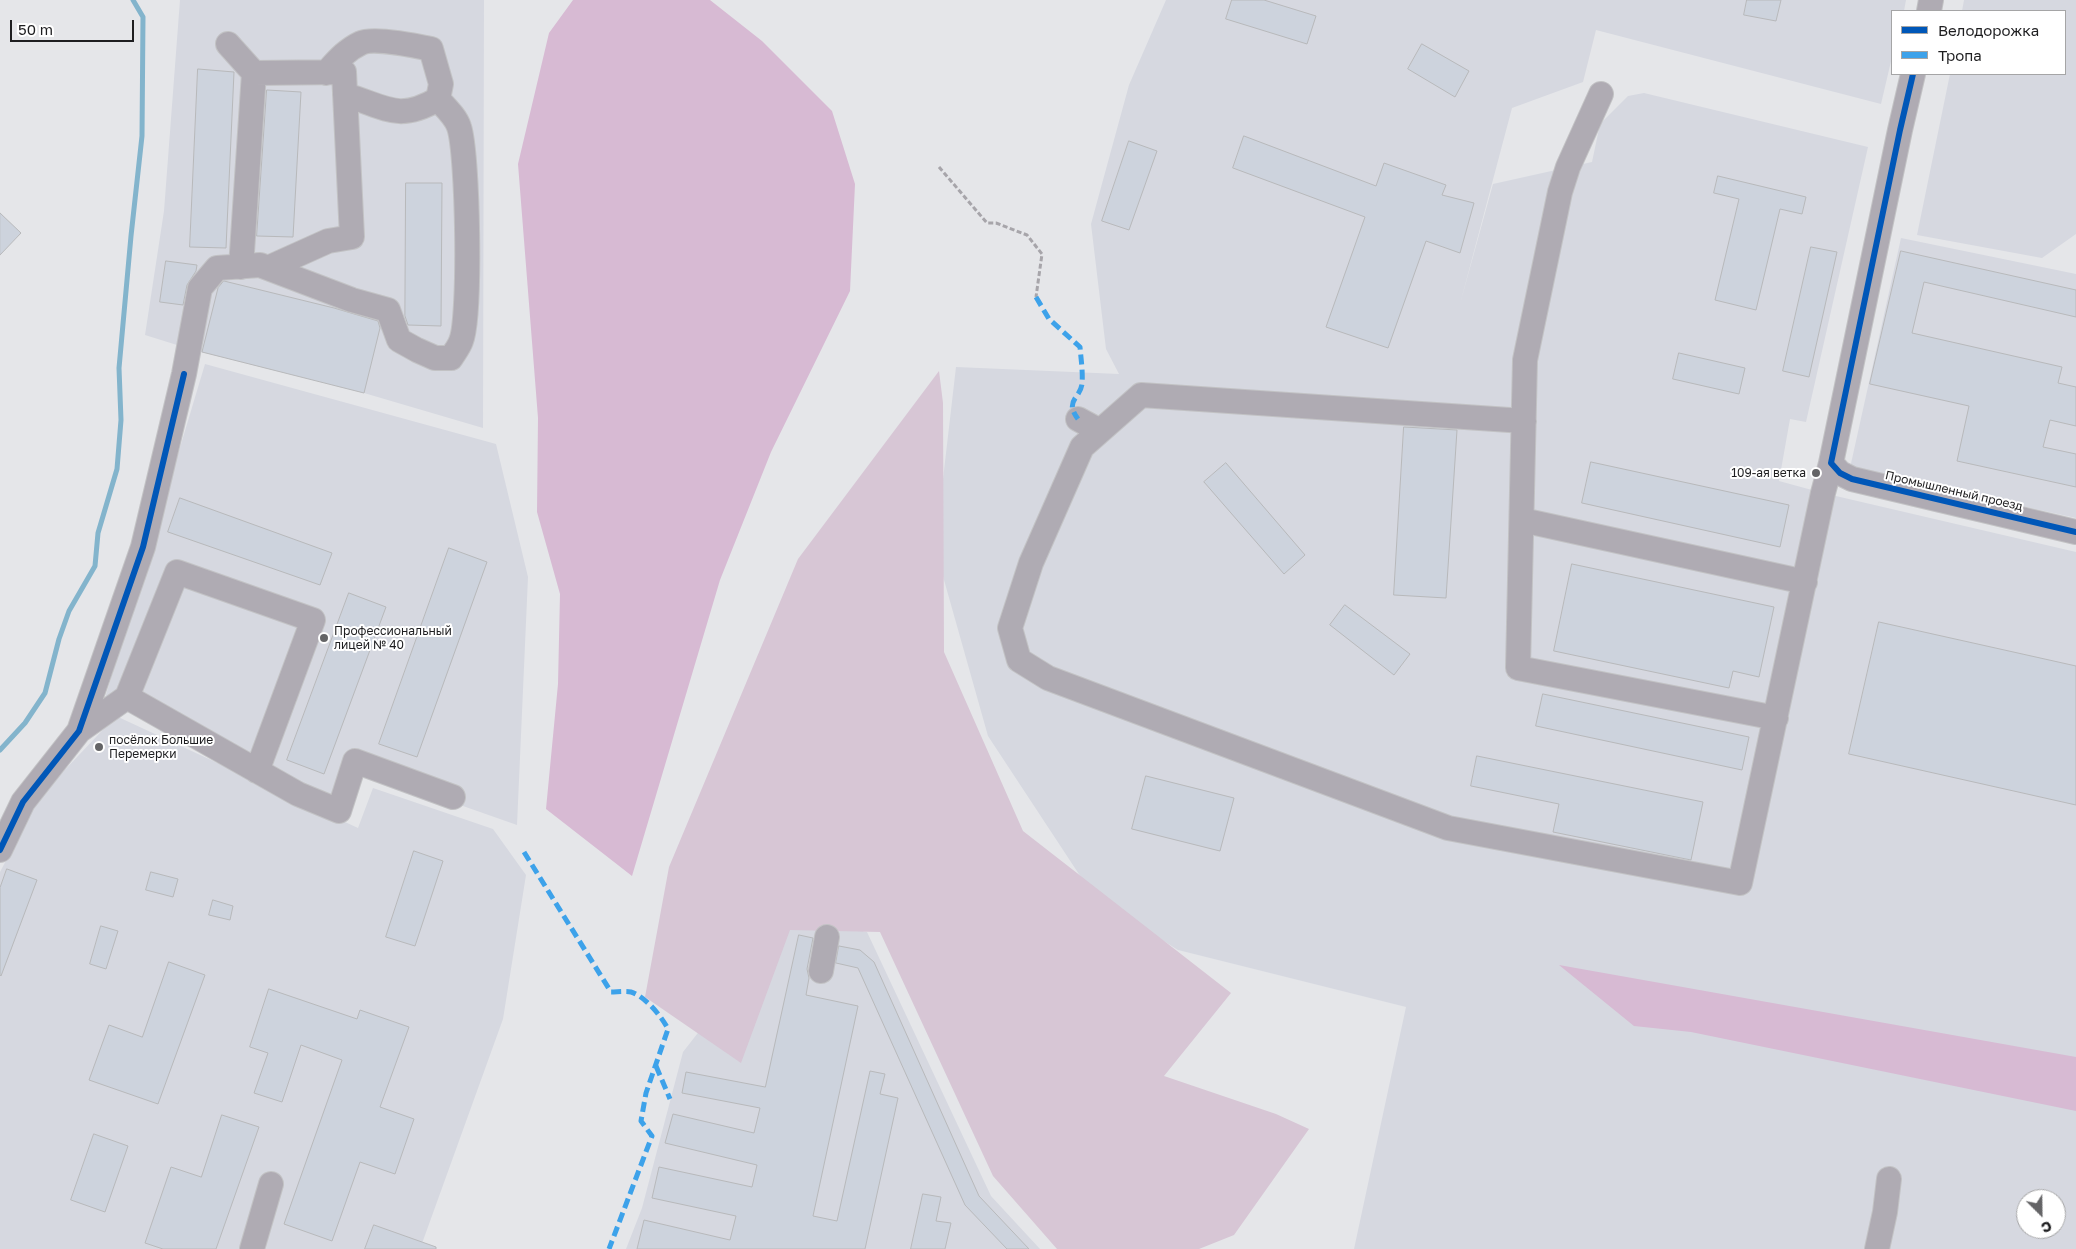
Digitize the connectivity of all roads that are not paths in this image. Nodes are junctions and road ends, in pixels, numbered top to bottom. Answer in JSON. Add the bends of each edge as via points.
{"nodes":[{"id":1,"x":228,"y":44,"type":"dead end"},
{"id":2,"x":326,"y":72,"type":"junction"},
{"id":3,"x":254,"y":73,"type":"junction"},
{"id":4,"x":1913,"y":75,"type":"edge"},
{"id":5,"x":1601,"y":94,"type":"dead end"},
{"id":6,"x":345,"y":95,"type":"junction"},
{"id":7,"x":438,"y":99,"type":"junction"},
{"id":8,"x":241,"y":266,"type":"junction"},
{"id":9,"x":268,"y":268,"type":"junction"},
{"id":10,"x":1078,"y":419,"type":"dead end"},
{"id":11,"x":1524,"y":421,"type":"junction"},
{"id":12,"x":1100,"y":431,"type":"junction"},
{"id":13,"x":1832,"y":463,"type":"junction"},
{"id":14,"x":1522,"y":520,"type":"junction"},
{"id":15,"x":2076,"y":532,"type":"edge"},
{"id":16,"x":1805,"y":582,"type":"junction"},
{"id":17,"x":126,"y":697,"type":"junction"},
{"id":18,"x":1776,"y":718,"type":"junction"},
{"id":19,"x":79,"y":731,"type":"junction"},
{"id":20,"x":257,"y":771,"type":"junction"},
{"id":21,"x":453,"y":797,"type":"dead end"},
{"id":22,"x":0,"y":850,"type":"edge"},
{"id":23,"x":827,"y":937,"type":"dead end"},
{"id":24,"x":821,"y":972,"type":"dead end"},
{"id":25,"x":1889,"y":1179,"type":"dead end"},
{"id":26,"x":271,"y":1184,"type":"dead end"},
{"id":27,"x":252,"y":1249,"type":"edge"},
{"id":28,"x":1877,"y":1249,"type":"edge"}],
"edges":[{"from":1,"to":3,"type":"street"},
{"from":2,"to":3,"type":"street"},
{"from":2,"to":6,"type":"street","via":[[344,72]]},
{"from":2,"to":7,"type":"street","via":[[345,52],[364,42],[431,49],[441,84]]},
{"from":3,"to":8,"type":"street"},
{"from":4,"to":13,"type":"street"},
{"from":5,"to":11,"type":"street","via":[[1560,192],[1526,360]]},
{"from":6,"to":7,"type":"street","via":[[400,113],[422,109]]},
{"from":6,"to":9,"type":"street","via":[[352,237],[328,241]]},
{"from":7,"to":9,"type":"street","via":[[459,126],[463,149],[466,314],[461,341],[451,358],[435,358],[399,340],[388,310]]},
{"from":8,"to":9,"type":"street"},
{"from":8,"to":19,"type":"street","via":[[217,268],[200,288],[184,374],[143,547]]},
{"from":10,"to":12,"type":"street"},
{"from":11,"to":12,"type":"street","via":[[1141,395]]},
{"from":11,"to":14,"type":"street"},
{"from":12,"to":18,"type":"street","via":[[1082,447],[1030,563],[1010,628],[1019,660],[1048,678],[1448,828],[1740,883]]},
{"from":13,"to":15,"type":"street","name":"Промышленный проезд","via":[[1840,473],[1852,479]]},
{"from":13,"to":16,"type":"street"},
{"from":14,"to":16,"type":"street"},
{"from":14,"to":18,"type":"street","via":[[1518,668]]},
{"from":16,"to":18,"type":"street"},
{"from":17,"to":19,"type":"street"},
{"from":17,"to":20,"type":"street"},
{"from":17,"to":20,"type":"street","via":[[177,572],[313,620]]},
{"from":19,"to":22,"type":"street","via":[[23,802]]},
{"from":20,"to":21,"type":"street","via":[[298,794],[340,811],[355,761]]},
{"from":23,"to":24,"type":"street"},
{"from":25,"to":28,"type":"street"},
{"from":26,"to":27,"type":"street"}]}
